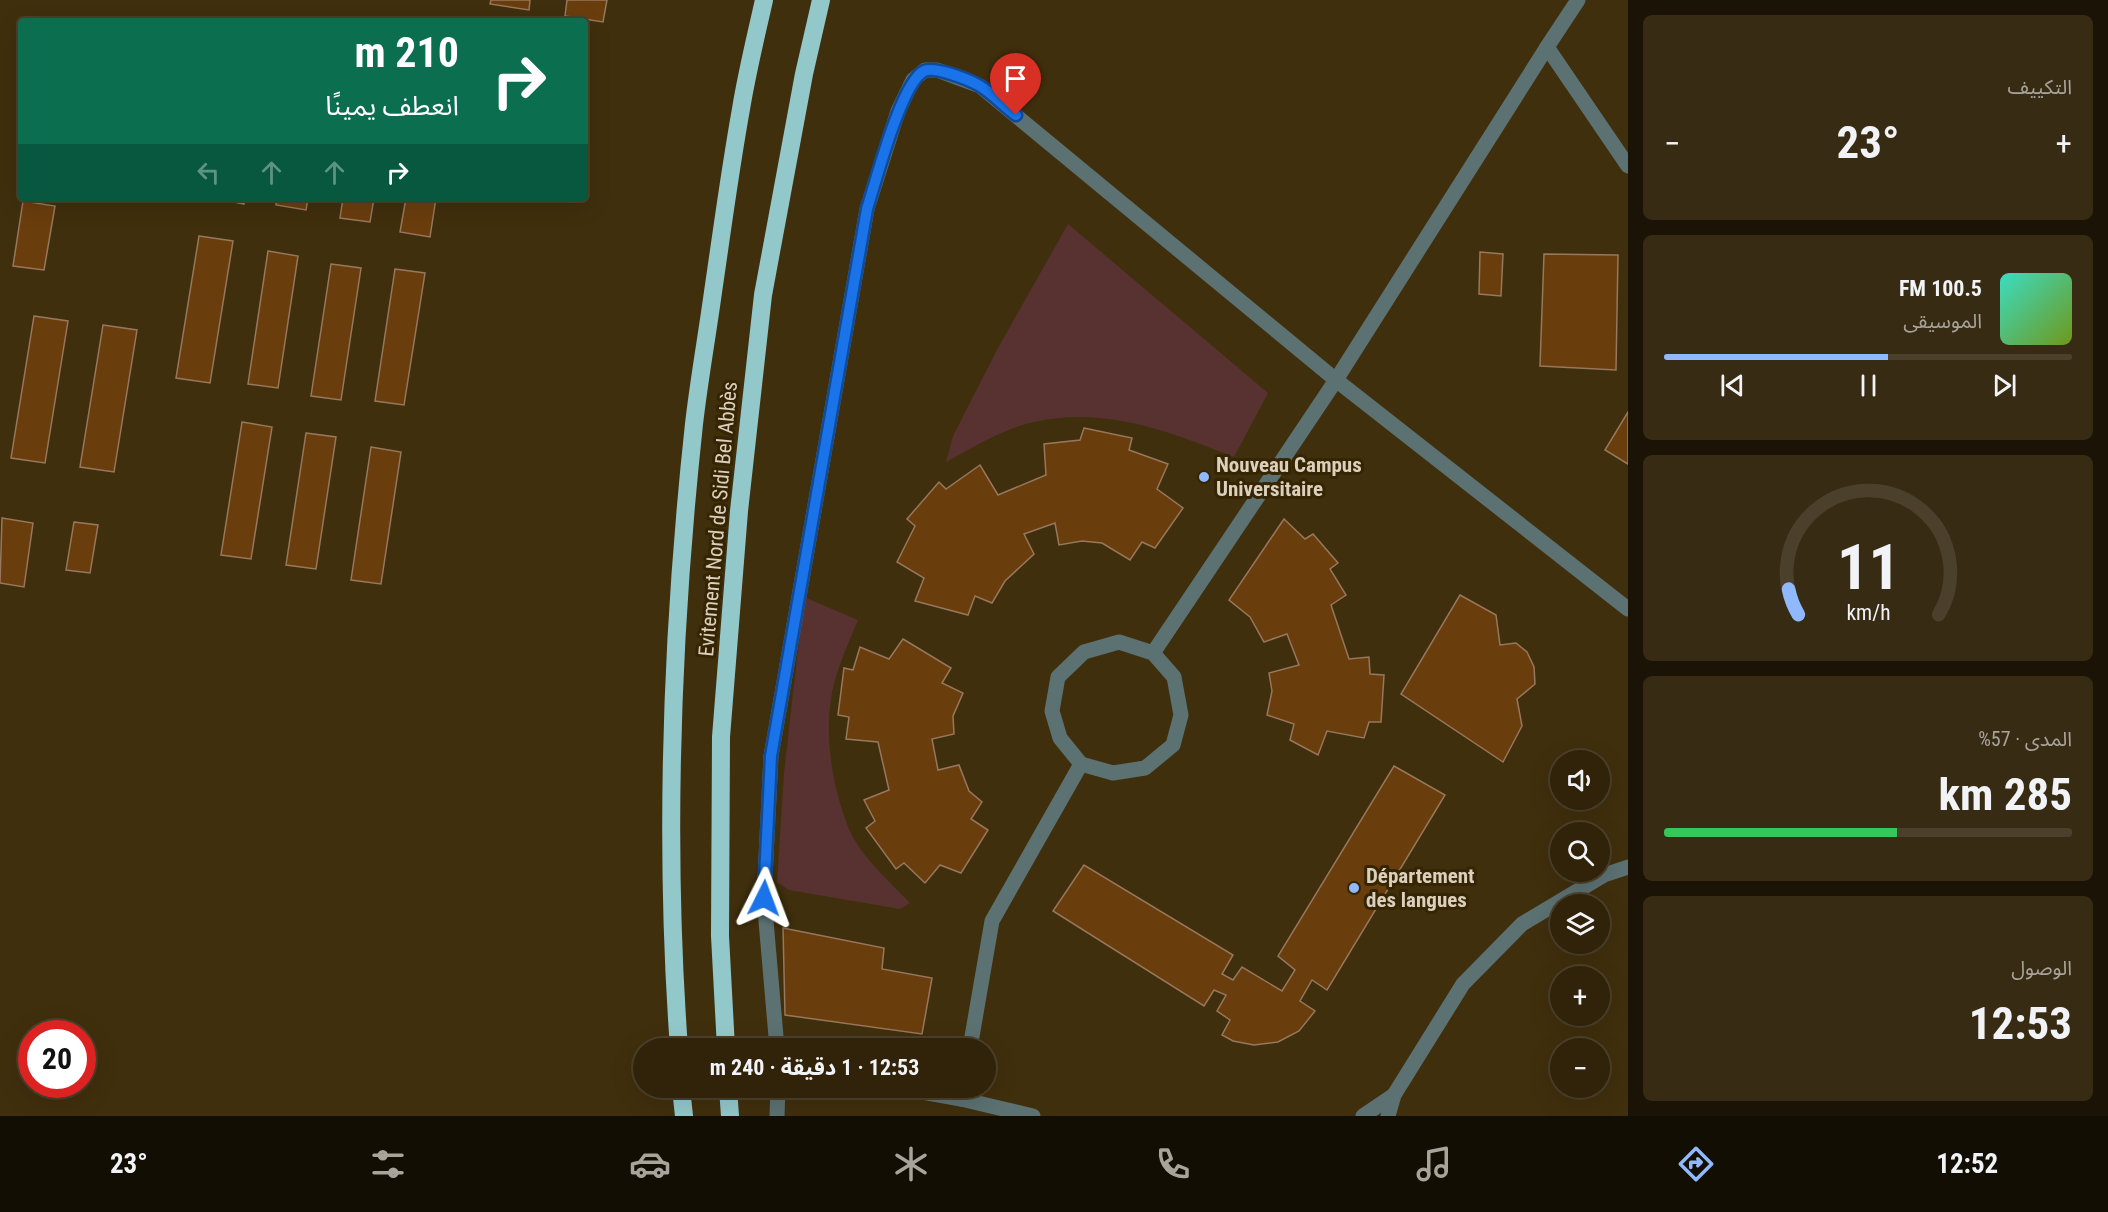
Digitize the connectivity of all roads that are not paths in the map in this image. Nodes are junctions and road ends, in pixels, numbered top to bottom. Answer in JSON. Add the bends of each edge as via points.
{"nodes":[{"id":1,"x":764,"y":0,"type":"edge"},
{"id":2,"x":821,"y":0,"type":"edge"},
{"id":3,"x":1578,"y":0,"type":"edge"},
{"id":4,"x":1547,"y":47,"type":"junction"},
{"id":5,"x":1628,"y":166,"type":"edge"},
{"id":6,"x":1336,"y":380,"type":"junction"},
{"id":7,"x":1628,"y":609,"type":"edge"},
{"id":8,"x":1153,"y":653,"type":"junction"},
{"id":9,"x":1081,"y":764,"type":"junction"},
{"id":10,"x":1628,"y":867,"type":"edge"},
{"id":11,"x":679,"y":1038,"type":"edge"},
{"id":12,"x":725,"y":1038,"type":"edge"},
{"id":13,"x":776,"y":1038,"type":"edge"},
{"id":14,"x":972,"y":1038,"type":"edge"},
{"id":15,"x":1394,"y":1095,"type":"junction"},
{"id":16,"x":682,"y":1098,"type":"edge"},
{"id":17,"x":729,"y":1098,"type":"edge"},
{"id":18,"x":778,"y":1098,"type":"edge"},
{"id":19,"x":977,"y":1098,"type":"edge"},
{"id":20,"x":684,"y":1116,"type":"edge"},
{"id":21,"x":730,"y":1116,"type":"edge"},
{"id":22,"x":777,"y":1116,"type":"edge"},
{"id":23,"x":1032,"y":1116,"type":"edge"},
{"id":24,"x":1363,"y":1116,"type":"edge"},
{"id":25,"x":1388,"y":1116,"type":"edge"}],
"edges":[{"from":1,"to":11,"type":"highway","name":"Evitement Nord de Sidi Bel Abbès","via":[[727,194],[694,422],[685,531],[675,668],[673,773],[672,887]]},
{"from":2,"to":12,"type":"highway","name":"Evitement Nord de Sidi Bel Abbès","via":[[764,295],[739,511],[721,737],[720,936]]},
{"from":3,"to":4,"type":"lane"},
{"from":4,"to":5,"type":"lane"},
{"from":4,"to":6,"type":"lane"},
{"from":6,"to":7,"type":"lane"},
{"from":6,"to":8,"type":"lane"},
{"from":6,"to":13,"type":"lane","via":[[980,86],[937,70],[925,70],[913,80],[898,111],[867,209],[771,756],[764,898]]},
{"from":8,"to":9,"type":"lane","via":[[1174,677],[1181,715],[1173,745],[1145,768],[1113,773]]},
{"from":8,"to":9,"type":"lane","via":[[1119,642],[1084,652],[1058,677],[1052,711],[1060,738]]},
{"from":9,"to":14,"type":"lane","via":[[992,921]]},
{"from":10,"to":15,"type":"lane","via":[[1604,875],[1522,924],[1463,984]]},
{"from":15,"to":24,"type":"lane"},
{"from":15,"to":25,"type":"lane"},
{"from":16,"to":20,"type":"highway"},
{"from":17,"to":21,"type":"highway"},
{"from":18,"to":22,"type":"lane"},
{"from":19,"to":23,"type":"lane"}]}
